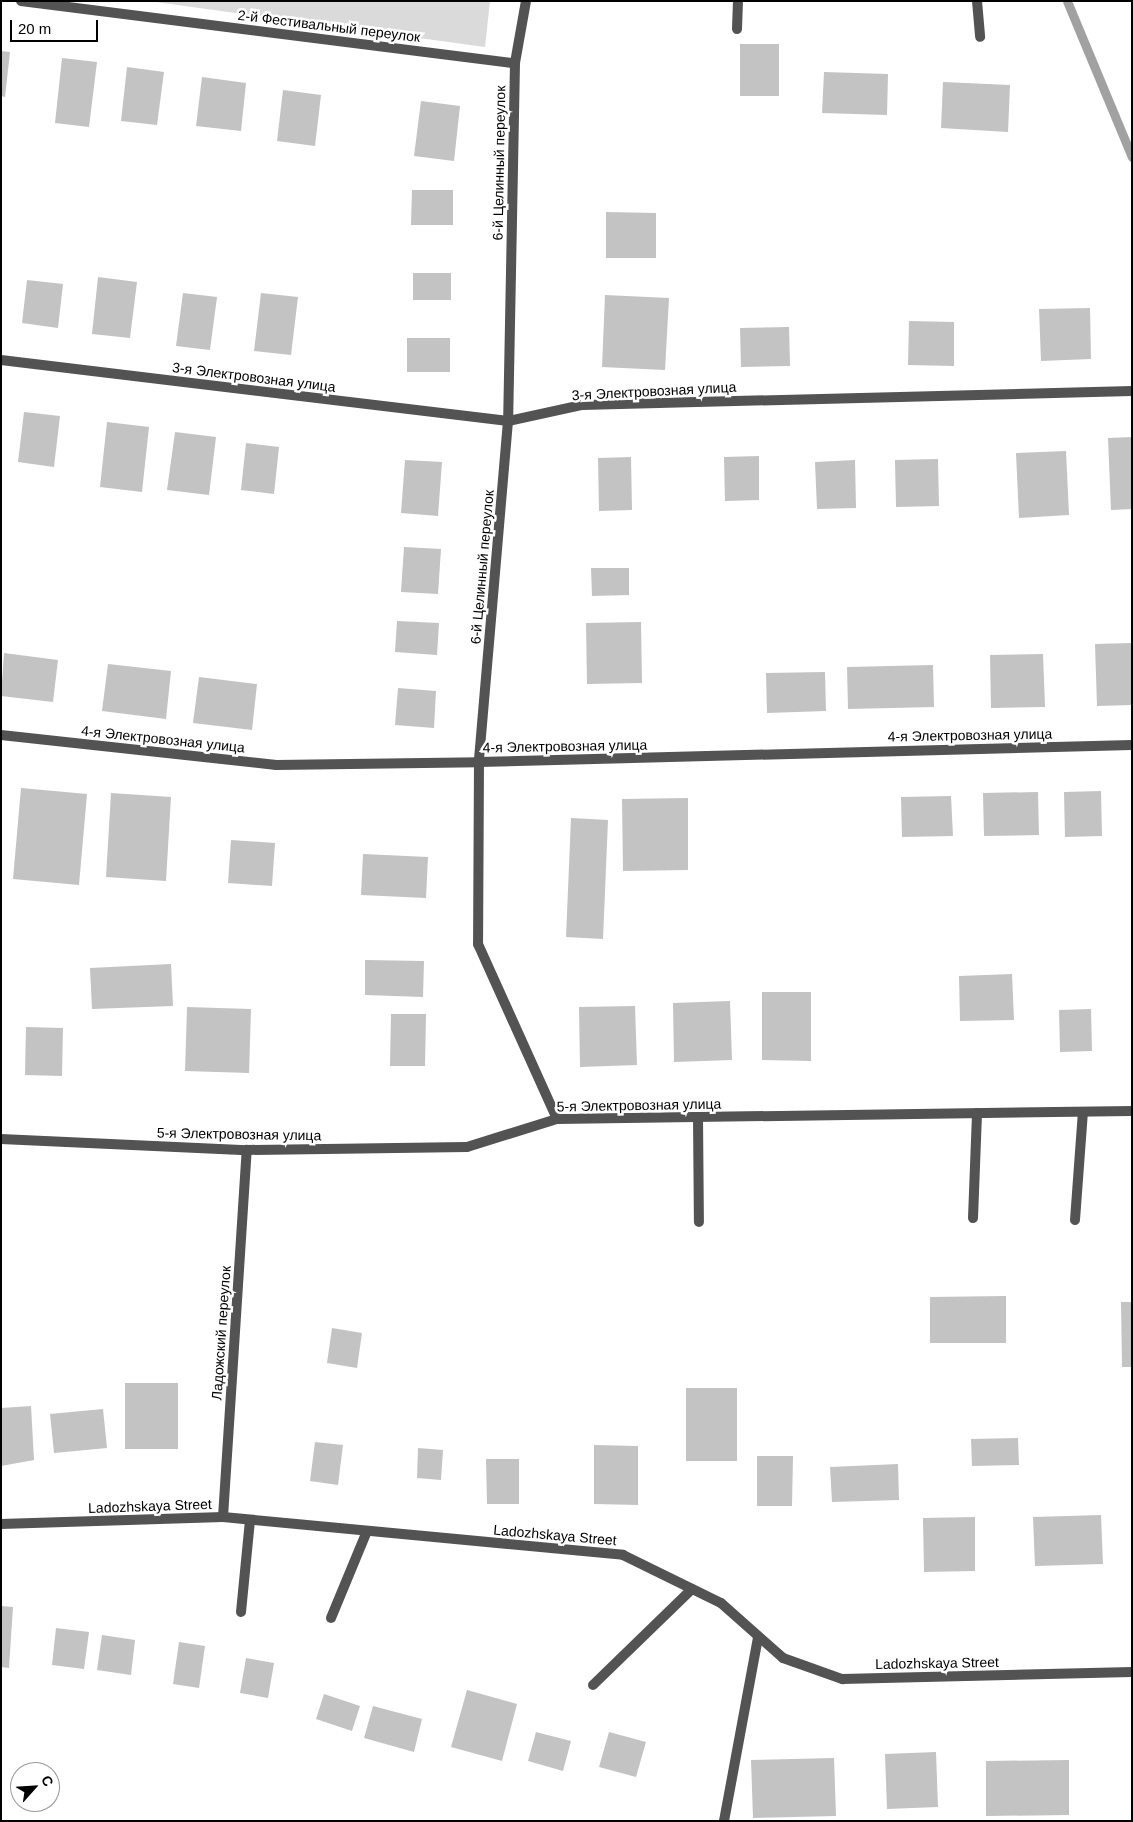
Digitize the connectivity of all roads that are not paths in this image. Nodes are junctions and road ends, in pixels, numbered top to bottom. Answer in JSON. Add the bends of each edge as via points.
{"nodes":[{"id":1,"x":21,"y":1,"type":"edge"},
{"id":2,"x":526,"y":1,"type":"edge"},
{"id":3,"x":738,"y":1,"type":"edge"},
{"id":4,"x":977,"y":1,"type":"edge"},
{"id":5,"x":737,"y":29,"type":"dead end"},
{"id":6,"x":980,"y":37,"type":"dead end"},
{"id":7,"x":515,"y":63,"type":"junction"},
{"id":8,"x":1,"y":360,"type":"edge"},
{"id":9,"x":1132,"y":391,"type":"edge"},
{"id":10,"x":508,"y":420,"type":"junction"},
{"id":11,"x":1,"y":735,"type":"edge"},
{"id":12,"x":1132,"y":745,"type":"edge"},
{"id":13,"x":479,"y":762,"type":"junction"},
{"id":14,"x":1132,"y":1111,"type":"edge"},
{"id":15,"x":1083,"y":1112,"type":"junction"},
{"id":16,"x":977,"y":1113,"type":"junction"},
{"id":17,"x":698,"y":1117,"type":"junction"},
{"id":18,"x":557,"y":1119,"type":"junction"},
{"id":19,"x":1,"y":1139,"type":"edge"},
{"id":20,"x":247,"y":1150,"type":"junction"},
{"id":21,"x":973,"y":1218,"type":"dead end"},
{"id":22,"x":1075,"y":1220,"type":"dead end"},
{"id":23,"x":699,"y":1222,"type":"dead end"},
{"id":24,"x":223,"y":1518,"type":"junction"},
{"id":25,"x":250,"y":1520,"type":"junction"},
{"id":26,"x":1,"y":1524,"type":"edge"},
{"id":27,"x":367,"y":1531,"type":"junction"},
{"id":28,"x":692,"y":1589,"type":"junction"},
{"id":29,"x":241,"y":1612,"type":"dead end"},
{"id":30,"x":331,"y":1618,"type":"dead end"},
{"id":31,"x":758,"y":1637,"type":"junction"},
{"id":32,"x":1132,"y":1672,"type":"edge"},
{"id":33,"x":593,"y":1685,"type":"dead end"},
{"id":34,"x":724,"y":1821,"type":"edge"}],
"edges":[{"from":1,"to":7,"type":"street","name":"2-й Фестивальный переулок"},
{"from":2,"to":7,"type":"street","name":"6-й Целинный переулок"},
{"from":3,"to":5,"type":"street"},
{"from":4,"to":6,"type":"street"},
{"from":7,"to":10,"type":"street","name":"6-й Целинный переулок"},
{"from":8,"to":10,"type":"street","name":"3-я Электровозная улица"},
{"from":9,"to":10,"type":"street","name":"3-я Электровозная улица","via":[[582,405]]},
{"from":10,"to":13,"type":"street","name":"6-й Целинный переулок"},
{"from":11,"to":13,"type":"street","name":"4-я Электровозная улица","via":[[276,765]]},
{"from":12,"to":13,"type":"street","name":"4-я Электровозная улица"},
{"from":13,"to":18,"type":"street","name":"6-й Целинный переулок","via":[[478,944]]},
{"from":14,"to":15,"type":"street","name":"5-я Электровозная улица"},
{"from":15,"to":16,"type":"street","name":"5-я Электровозная улица"},
{"from":15,"to":22,"type":"street"},
{"from":16,"to":17,"type":"street","name":"5-я Электровозная улица"},
{"from":16,"to":21,"type":"street"},
{"from":17,"to":18,"type":"street","name":"5-я Электровозная улица"},
{"from":17,"to":23,"type":"street"},
{"from":18,"to":20,"type":"street","name":"5-я Электровозная улица","via":[[467,1147]]},
{"from":19,"to":20,"type":"street","name":"5-я Электровозная улица"},
{"from":20,"to":24,"type":"street","name":"Ладожский переулок"},
{"from":24,"to":25,"type":"street","name":"Ladozhskaya Street"},
{"from":24,"to":26,"type":"street","name":"Ladozhskaya Street"},
{"from":25,"to":27,"type":"street","name":"Ladozhskaya Street"},
{"from":25,"to":29,"type":"street"},
{"from":27,"to":28,"type":"street","name":"Ladozhskaya Street","via":[[623,1555]]},
{"from":27,"to":30,"type":"street"},
{"from":28,"to":31,"type":"street","name":"Ladozhskaya Street","via":[[721,1603]]},
{"from":28,"to":33,"type":"street"},
{"from":31,"to":32,"type":"street","name":"Ladozhskaya Street","via":[[782,1658],[842,1679]]},
{"from":31,"to":34,"type":"street"}]}
